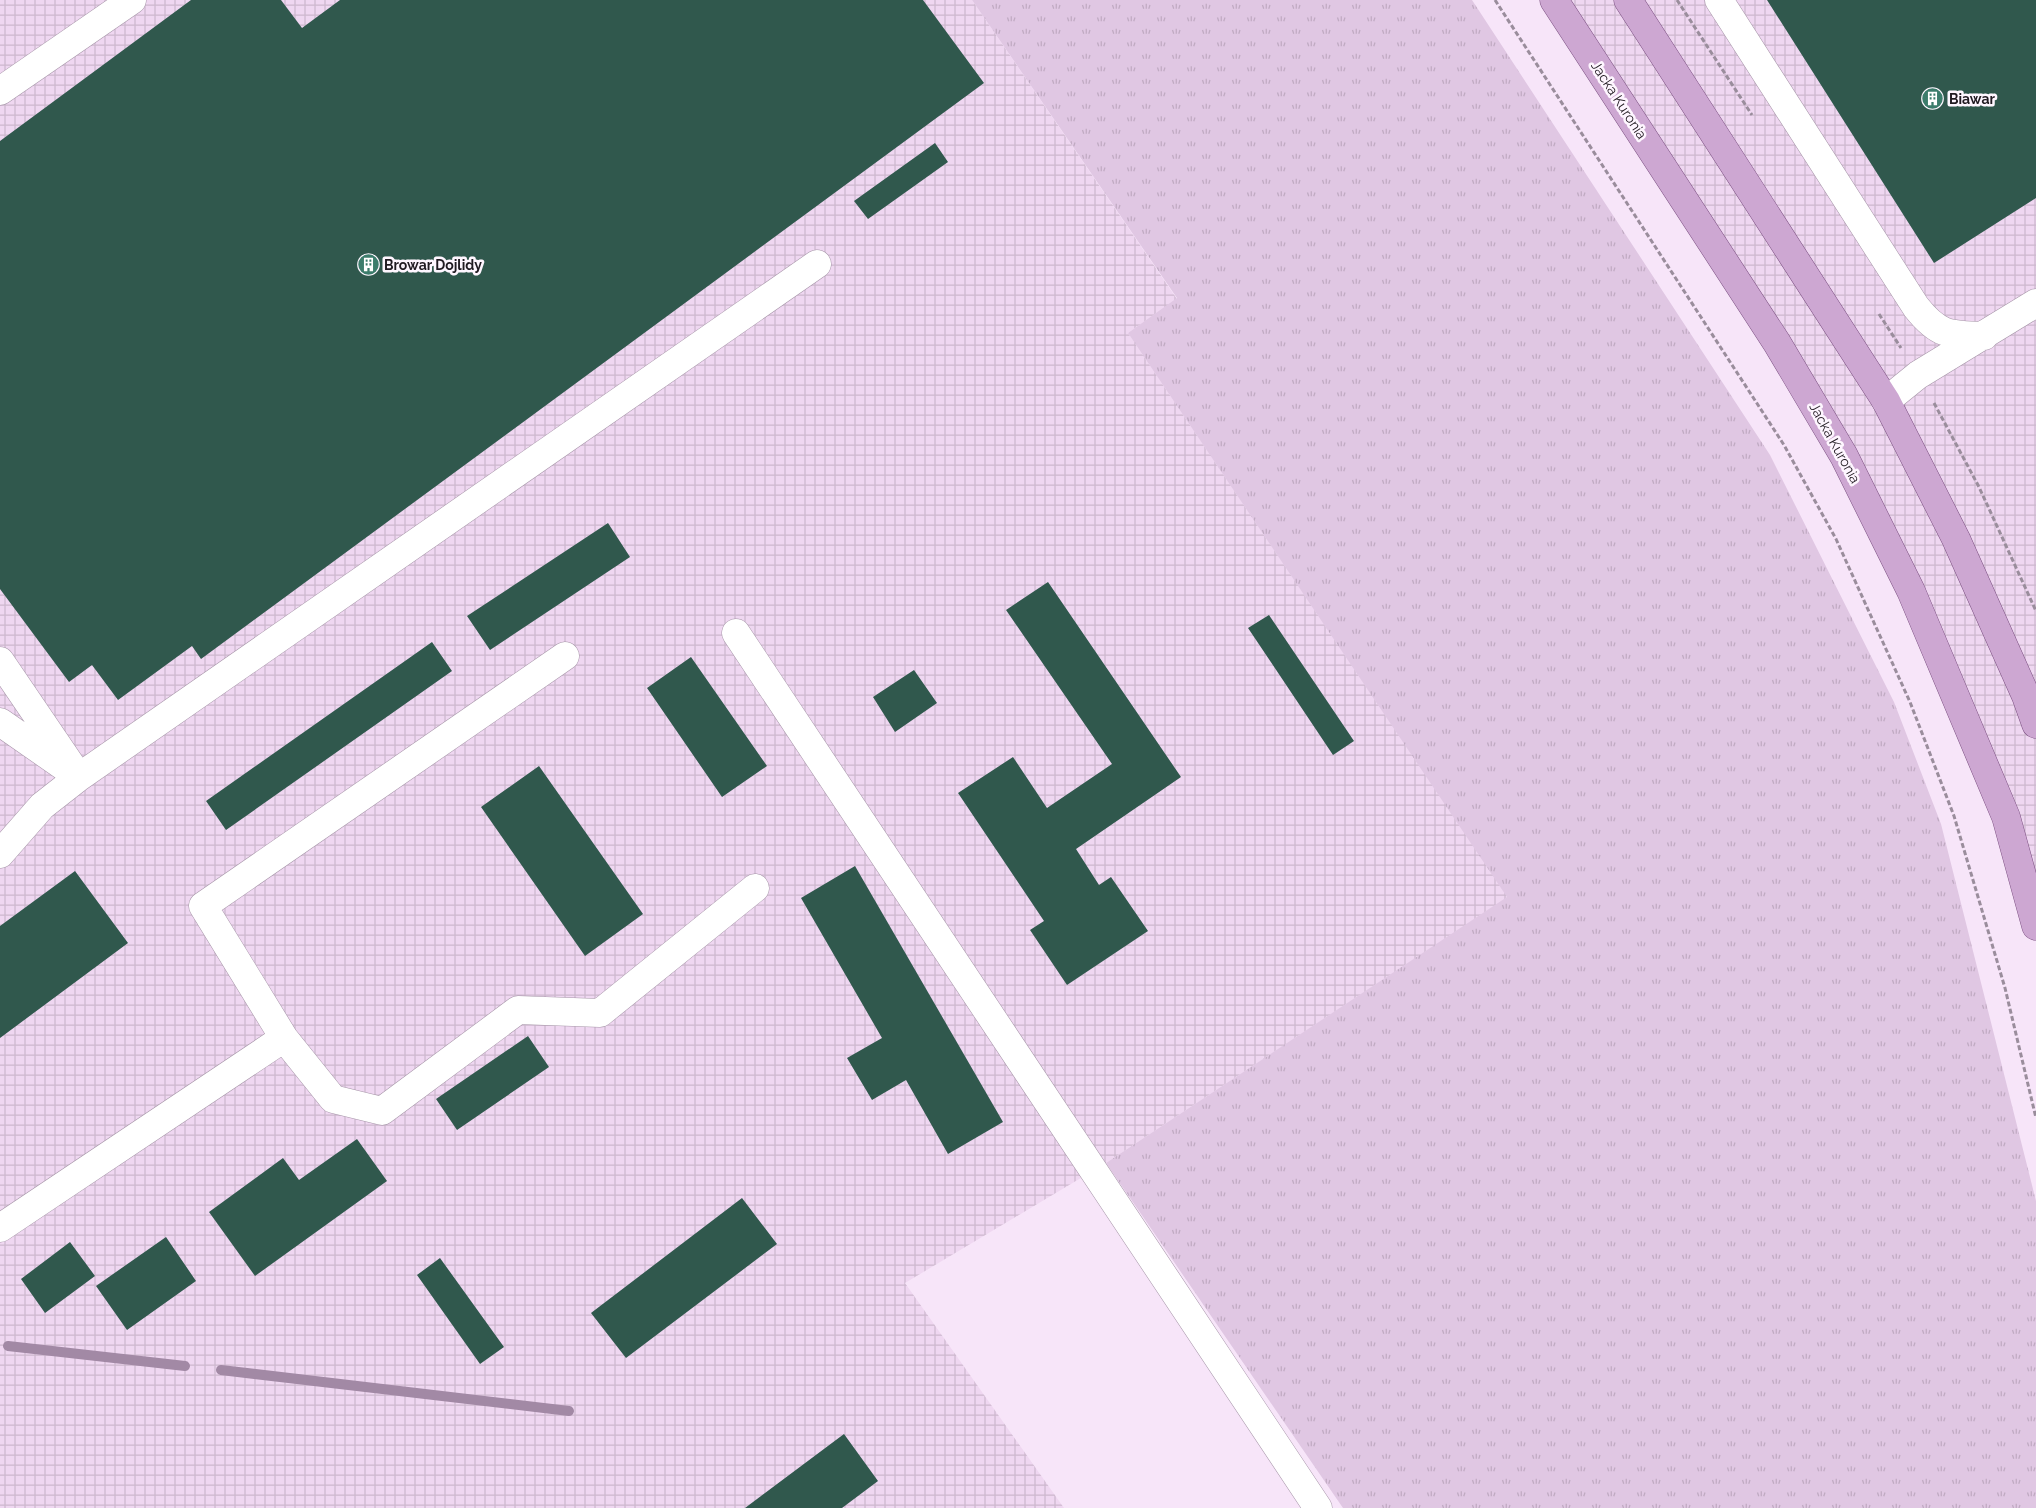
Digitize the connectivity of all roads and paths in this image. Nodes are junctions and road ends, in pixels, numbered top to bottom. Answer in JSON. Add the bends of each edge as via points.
{"nodes":[{"id":1,"x":132,"y":0,"type":"edge"},
{"id":2,"x":1496,"y":0,"type":"edge"},
{"id":3,"x":1554,"y":0,"type":"edge"},
{"id":4,"x":1628,"y":0,"type":"edge"},
{"id":5,"x":1677,"y":0,"type":"edge"},
{"id":6,"x":1719,"y":0,"type":"edge"},
{"id":7,"x":0,"y":91,"type":"edge"},
{"id":8,"x":1752,"y":115,"type":"dead end"},
{"id":9,"x":817,"y":264,"type":"dead end"},
{"id":10,"x":2036,"y":303,"type":"edge"},
{"id":11,"x":1877,"y":310,"type":"dead end"},
{"id":12,"x":1984,"y":336,"type":"junction"},
{"id":13,"x":1918,"y":375,"type":"junction"},
{"id":14,"x":1886,"y":401,"type":"junction"},
{"id":15,"x":2036,"y":611,"type":"edge"},
{"id":16,"x":736,"y":633,"type":"dead end"},
{"id":17,"x":565,"y":656,"type":"dead end"},
{"id":18,"x":0,"y":661,"type":"edge"},
{"id":19,"x":0,"y":722,"type":"edge"},
{"id":20,"x":2036,"y":724,"type":"edge"},
{"id":21,"x":79,"y":777,"type":"junction"},
{"id":22,"x":0,"y":854,"type":"edge"},
{"id":23,"x":755,"y":888,"type":"dead end"},
{"id":24,"x":2036,"y":926,"type":"edge"},
{"id":25,"x":284,"y":1038,"type":"junction"},
{"id":26,"x":2036,"y":1118,"type":"edge"},
{"id":27,"x":0,"y":1228,"type":"edge"},
{"id":28,"x":1318,"y":1508,"type":"edge"}],
"edges":[{"from":1,"to":7,"type":"lane"},
{"from":2,"to":26,"type":"path","via":[[1784,445],[1836,539],[1910,702],[1954,816],[2005,988]]},
{"from":3,"to":24,"type":"main road","name":"Jacka Kuronia","via":[[1777,343],[1844,456],[1910,591],[2003,808]]},
{"from":4,"to":14,"type":"main road"},
{"from":5,"to":8,"type":"path"},
{"from":6,"to":12,"type":"lane","via":[[1916,307],[1929,323],[1953,335]]},
{"from":9,"to":21,"type":"lane"},
{"from":10,"to":12,"type":"lane"},
{"from":11,"to":13,"type":"path"},
{"from":12,"to":13,"type":"lane"},
{"from":13,"to":14,"type":"lane"},
{"from":13,"to":15,"type":"path","via":[[1979,487]]},
{"from":14,"to":20,"type":"main road","via":[[1956,539]]},
{"from":16,"to":28,"type":"lane"},
{"from":17,"to":25,"type":"lane","via":[[203,906]]},
{"from":18,"to":21,"type":"lane"},
{"from":19,"to":21,"type":"lane"},
{"from":21,"to":22,"type":"lane","via":[[42,806]]},
{"from":23,"to":25,"type":"lane","via":[[600,1013],[518,1010],[382,1112],[333,1099]]},
{"from":25,"to":27,"type":"lane"}]}
